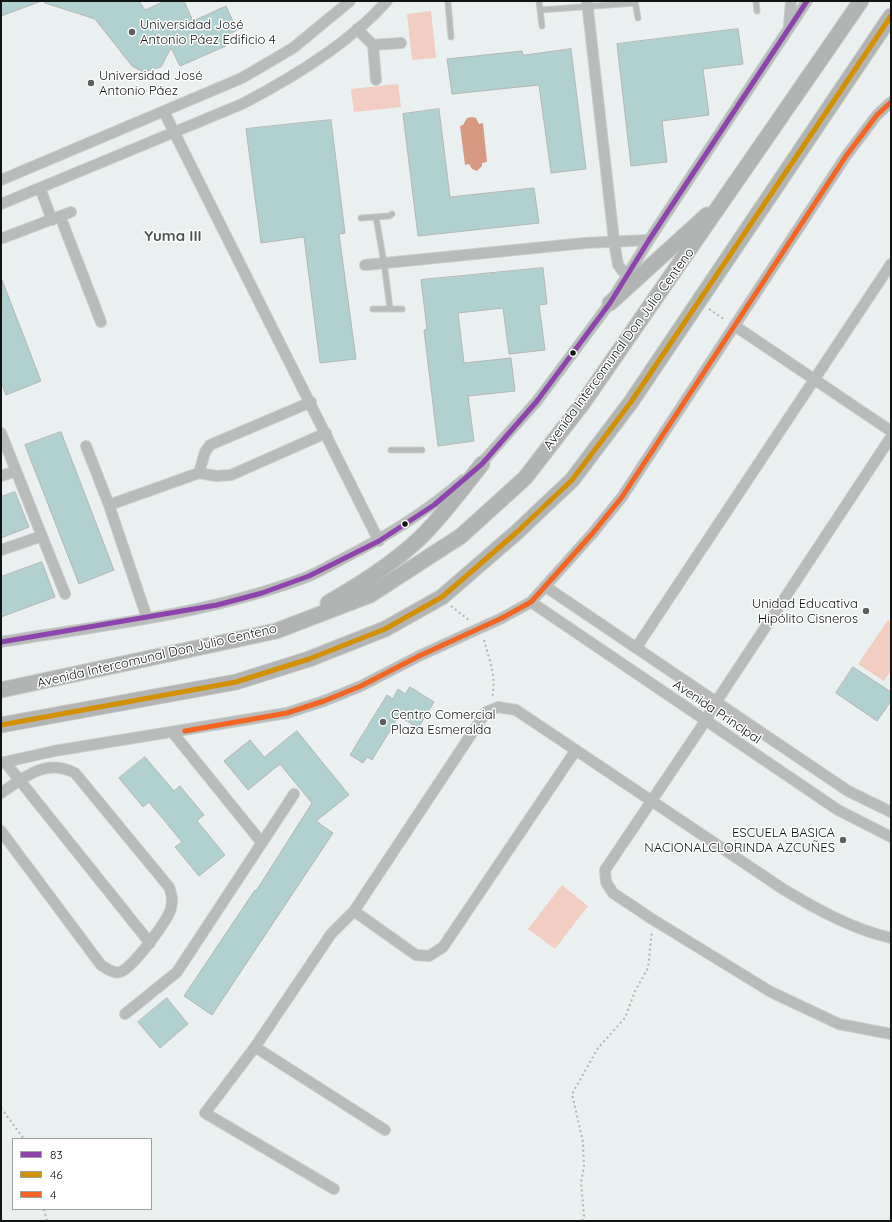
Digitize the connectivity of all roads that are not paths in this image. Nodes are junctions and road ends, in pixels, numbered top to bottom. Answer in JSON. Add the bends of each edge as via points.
{"nodes":[{"id":1,"x":350,"y":1,"type":"edge"},
{"id":2,"x":387,"y":1,"type":"edge"},
{"id":3,"x":539,"y":1,"type":"edge"},
{"id":4,"x":756,"y":1,"type":"edge"},
{"id":5,"x":791,"y":1,"type":"edge"},
{"id":6,"x":807,"y":1,"type":"edge"},
{"id":7,"x":861,"y":1,"type":"edge"},
{"id":8,"x":635,"y":2,"type":"edge"},
{"id":9,"x":448,"y":3,"type":"dead end"},
{"id":10,"x":587,"y":3,"type":"edge"},
{"id":11,"x":540,"y":10,"type":"junction"},
{"id":12,"x":757,"y":11,"type":"dead end"},
{"id":13,"x":891,"y":16,"type":"edge"},
{"id":14,"x":638,"y":18,"type":"dead end"},
{"id":15,"x":542,"y":26,"type":"dead end"},
{"id":16,"x":789,"y":26,"type":"junction"},
{"id":17,"x":357,"y":29,"type":"junction"},
{"id":18,"x":451,"y":37,"type":"dead end"},
{"id":19,"x":401,"y":43,"type":"dead end"},
{"id":20,"x":373,"y":45,"type":"junction"},
{"id":21,"x":376,"y":80,"type":"dead end"},
{"id":22,"x":891,"y":102,"type":"edge"},
{"id":23,"x":164,"y":112,"type":"junction"},
{"id":24,"x":175,"y":131,"type":"junction"},
{"id":25,"x":1,"y":180,"type":"edge"},
{"id":26,"x":40,"y":188,"type":"junction"},
{"id":27,"x":727,"y":196,"type":"junction"},
{"id":28,"x":1,"y":204,"type":"edge"},
{"id":29,"x":71,"y":212,"type":"dead end"},
{"id":30,"x":392,"y":214,"type":"dead end"},
{"id":31,"x":376,"y":217,"type":"junction"},
{"id":32,"x":56,"y":218,"type":"junction"},
{"id":33,"x":361,"y":218,"type":"dead end"},
{"id":34,"x":3,"y":238,"type":"dead end"},
{"id":35,"x":649,"y":240,"type":"junction"},
{"id":36,"x":614,"y":241,"type":"junction"},
{"id":37,"x":384,"y":263,"type":"junction"},
{"id":38,"x":891,"y":264,"type":"edge"},
{"id":39,"x":366,"y":265,"type":"dead end"},
{"id":40,"x":626,"y":275,"type":"junction"},
{"id":41,"x":610,"y":303,"type":"junction"},
{"id":42,"x":390,"y":308,"type":"junction"},
{"id":43,"x":373,"y":309,"type":"dead end"},
{"id":44,"x":402,"y":309,"type":"dead end"},
{"id":45,"x":101,"y":322,"type":"dead end"},
{"id":46,"x":735,"y":326,"type":"junction"},
{"id":47,"x":814,"y":379,"type":"junction"},
{"id":48,"x":310,"y":402,"type":"junction"},
{"id":49,"x":891,"y":431,"type":"edge"},
{"id":50,"x":326,"y":432,"type":"junction"},
{"id":51,"x":1,"y":433,"type":"edge"},
{"id":52,"x":891,"y":437,"type":"edge"},
{"id":53,"x":86,"y":446,"type":"dead end"},
{"id":54,"x":391,"y":450,"type":"dead end"},
{"id":55,"x":422,"y":450,"type":"dead end"},
{"id":56,"x":482,"y":464,"type":"junction"},
{"id":57,"x":16,"y":471,"type":"junction"},
{"id":58,"x":199,"y":473,"type":"junction"},
{"id":59,"x":1,"y":476,"type":"edge"},
{"id":60,"x":109,"y":505,"type":"junction"},
{"id":61,"x":42,"y":536,"type":"junction"},
{"id":62,"x":380,"y":541,"type":"junction"},
{"id":63,"x":1,"y":550,"type":"edge"},
{"id":64,"x":546,"y":587,"type":"junction"},
{"id":65,"x":65,"y":594,"type":"dead end"},
{"id":66,"x":531,"y":602,"type":"junction"},
{"id":67,"x":147,"y":618,"type":"junction"},
{"id":68,"x":287,"y":627,"type":"junction"},
{"id":69,"x":1,"y":642,"type":"edge"},
{"id":70,"x":636,"y":648,"type":"junction"},
{"id":71,"x":1,"y":690,"type":"edge"},
{"id":72,"x":716,"y":702,"type":"junction"},
{"id":73,"x":706,"y":720,"type":"junction"},
{"id":74,"x":1,"y":726,"type":"edge"},
{"id":75,"x":173,"y":733,"type":"junction"},
{"id":76,"x":576,"y":750,"type":"junction"},
{"id":77,"x":3,"y":762,"type":"edge"},
{"id":78,"x":19,"y":780,"type":"junction"},
{"id":79,"x":1,"y":793,"type":"edge"},
{"id":80,"x":294,"y":794,"type":"dead end"},
{"id":81,"x":652,"y":801,"type":"junction"},
{"id":82,"x":891,"y":812,"type":"edge"},
{"id":83,"x":1,"y":831,"type":"edge"},
{"id":84,"x":891,"y":837,"type":"edge"},
{"id":85,"x":262,"y":844,"type":"junction"},
{"id":86,"x":354,"y":911,"type":"junction"},
{"id":87,"x":891,"y":938,"type":"edge"},
{"id":88,"x":150,"y":943,"type":"junction"},
{"id":89,"x":125,"y":1014,"type":"dead end"},
{"id":90,"x":891,"y":1034,"type":"edge"},
{"id":91,"x":255,"y":1047,"type":"junction"},
{"id":92,"x":385,"y":1130,"type":"dead end"},
{"id":93,"x":334,"y":1189,"type":"dead end"}],
"edges":[{"from":1,"to":23,"type":"street","via":[[293,48],[242,78]]},
{"from":2,"to":17,"type":"street"},
{"from":3,"to":11,"type":"lane"},
{"from":4,"to":12,"type":"lane"},
{"from":5,"to":16,"type":"street"},
{"from":6,"to":16,"type":"street"},
{"from":7,"to":27,"type":"main road","name":"Avenida Intercomunal Don Julio Centeno"},
{"from":8,"to":10,"type":"lane"},
{"from":8,"to":14,"type":"lane"},
{"from":9,"to":18,"type":"lane"},
{"from":10,"to":11,"type":"lane"},
{"from":10,"to":36,"type":"street"},
{"from":11,"to":15,"type":"lane"},
{"from":13,"to":74,"type":"main road","via":[[631,402],[572,480],[442,597],[385,629],[309,659],[236,682]]},
{"from":16,"to":35,"type":"street"},
{"from":17,"to":20,"type":"street"},
{"from":17,"to":24,"type":"street","via":[[311,64],[272,88],[242,104]]},
{"from":19,"to":20,"type":"street"},
{"from":20,"to":21,"type":"street"},
{"from":22,"to":46,"type":"street","via":[[877,115],[846,156]]},
{"from":23,"to":24,"type":"street"},
{"from":23,"to":25,"type":"street"},
{"from":24,"to":26,"type":"street"},
{"from":24,"to":48,"type":"street"},
{"from":26,"to":28,"type":"street"},
{"from":26,"to":32,"type":"street"},
{"from":27,"to":41,"type":"main road"},
{"from":27,"to":68,"type":"main road","name":"Avenida Intercomunal Don Julio Centeno","via":[[583,403],[525,478],[461,536],[370,595]]},
{"from":29,"to":32,"type":"street"},
{"from":30,"to":31,"type":"lane"},
{"from":31,"to":33,"type":"lane"},
{"from":31,"to":37,"type":"lane"},
{"from":32,"to":34,"type":"street"},
{"from":32,"to":45,"type":"street"},
{"from":35,"to":36,"type":"street"},
{"from":35,"to":40,"type":"street"},
{"from":36,"to":37,"type":"street"},
{"from":36,"to":40,"type":"street","via":[[618,264]]},
{"from":37,"to":39,"type":"street"},
{"from":37,"to":42,"type":"lane"},
{"from":38,"to":47,"type":"street"},
{"from":40,"to":41,"type":"street"},
{"from":41,"to":56,"type":"street","via":[[537,402]]},
{"from":42,"to":43,"type":"lane"},
{"from":42,"to":44,"type":"lane"},
{"from":46,"to":47,"type":"street"},
{"from":46,"to":64,"type":"street","via":[[622,497]]},
{"from":47,"to":49,"type":"street"},
{"from":47,"to":70,"type":"street"},
{"from":48,"to":50,"type":"street"},
{"from":48,"to":58,"type":"street","via":[[210,445],[205,452]]},
{"from":50,"to":58,"type":"street","via":[[231,475]]},
{"from":50,"to":62,"type":"street"},
{"from":51,"to":57,"type":"street"},
{"from":52,"to":72,"type":"street"},
{"from":53,"to":60,"type":"street"},
{"from":54,"to":55,"type":"lane"},
{"from":56,"to":62,"type":"street","via":[[434,505]]},
{"from":56,"to":68,"type":"main road","via":[[433,524],[397,558],[369,578]]},
{"from":57,"to":59,"type":"street"},
{"from":57,"to":61,"type":"street"},
{"from":58,"to":60,"type":"street"},
{"from":60,"to":67,"type":"street"},
{"from":61,"to":63,"type":"street"},
{"from":61,"to":65,"type":"street"},
{"from":62,"to":67,"type":"street","via":[[309,576],[262,593]]},
{"from":64,"to":66,"type":"street"},
{"from":64,"to":70,"type":"street","name":"Avenida Principal"},
{"from":66,"to":73,"type":"street","name":"Avenida Principal"},
{"from":66,"to":75,"type":"street","via":[[361,686],[324,701],[287,713]]},
{"from":67,"to":69,"type":"street"},
{"from":68,"to":71,"type":"main road","name":"Avenida Intercomunal Don Julio Centeno"},
{"from":70,"to":72,"type":"street","name":"Avenida Principal"},
{"from":72,"to":73,"type":"street"},
{"from":72,"to":82,"type":"street","name":"Avenida Principal","via":[[848,791]]},
{"from":73,"to":81,"type":"street"},
{"from":73,"to":84,"type":"street","name":"Avenida Principal","via":[[838,810]]},
{"from":75,"to":77,"type":"street","via":[[54,751]]},
{"from":75,"to":85,"type":"street"},
{"from":76,"to":81,"type":"street"},
{"from":76,"to":86,"type":"street","via":[[516,710],[498,707],[486,712]]},
{"from":76,"to":86,"type":"street","via":[[443,947],[429,956],[416,955]]},
{"from":77,"to":78,"type":"street"},
{"from":78,"to":79,"type":"street"},
{"from":78,"to":88,"type":"street"},
{"from":78,"to":88,"type":"street","via":[[34,771],[48,767],[65,768],[75,773],[168,887],[173,898],[170,910]]},
{"from":80,"to":85,"type":"street"},
{"from":81,"to":87,"type":"street","via":[[818,910]]},
{"from":81,"to":90,"type":"street","via":[[605,870],[606,882],[613,893],[771,992],[839,1024]]},
{"from":83,"to":88,"type":"street","via":[[101,964],[110,971],[120,972],[128,968]]},
{"from":85,"to":89,"type":"street","via":[[177,972]]},
{"from":86,"to":91,"type":"street","via":[[331,934]]},
{"from":91,"to":92,"type":"street"},
{"from":91,"to":93,"type":"street","via":[[205,1112]]}]}
